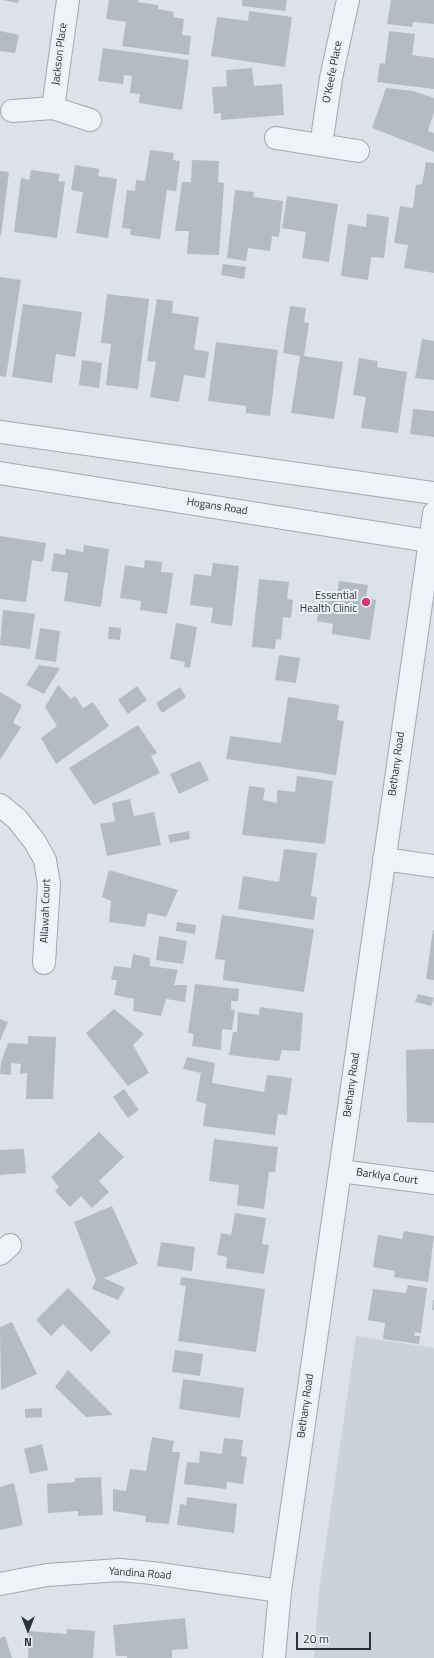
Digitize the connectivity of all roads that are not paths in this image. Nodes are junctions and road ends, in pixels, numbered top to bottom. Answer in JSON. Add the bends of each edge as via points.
{"nodes":[{"id":1,"x":68,"y":0,"type":"edge"},
{"id":2,"x":348,"y":0,"type":"edge"},
{"id":3,"x":53,"y":108,"type":"junction"},
{"id":4,"x":12,"y":110,"type":"dead end"},
{"id":5,"x":90,"y":120,"type":"dead end"},
{"id":6,"x":276,"y":138,"type":"dead end"},
{"id":7,"x":321,"y":145,"type":"junction"},
{"id":8,"x":358,"y":151,"type":"dead end"},
{"id":9,"x":0,"y":432,"type":"edge"},
{"id":10,"x":0,"y":472,"type":"edge"},
{"id":11,"x":434,"y":493,"type":"edge"},
{"id":12,"x":434,"y":513,"type":"edge"},
{"id":13,"x":432,"y":542,"type":"edge"},
{"id":14,"x":0,"y":805,"type":"edge"},
{"id":15,"x":384,"y":859,"type":"junction"},
{"id":16,"x":434,"y":866,"type":"edge"},
{"id":17,"x":44,"y":963,"type":"dead end"},
{"id":18,"x":340,"y":1171,"type":"junction"},
{"id":19,"x":434,"y":1183,"type":"edge"},
{"id":20,"x":0,"y":1584,"type":"edge"},
{"id":21,"x":280,"y":1591,"type":"junction"},
{"id":22,"x":274,"y":1658,"type":"edge"}],
"edges":[{"from":1,"to":3,"type":"street","name":"Jackson Place"},
{"from":2,"to":7,"type":"street","name":"O'Keefe Place","via":[[331,78]]},
{"from":3,"to":4,"type":"street"},
{"from":3,"to":5,"type":"street"},
{"from":6,"to":7,"type":"street"},
{"from":7,"to":8,"type":"street"},
{"from":9,"to":11,"type":"street"},
{"from":10,"to":13,"type":"street","name":"Hogans Road"},
{"from":12,"to":13,"type":"street","name":"Bethany Road"},
{"from":13,"to":15,"type":"street","name":"Bethany Road"},
{"from":14,"to":17,"type":"street","name":"Allawah Court","via":[[17,819],[45,860],[49,884]]},
{"from":15,"to":16,"type":"street"},
{"from":15,"to":18,"type":"street","name":"Bethany Road"},
{"from":18,"to":19,"type":"street","name":"Barklya Court"},
{"from":18,"to":21,"type":"street","name":"Bethany Road"},
{"from":20,"to":21,"type":"street","name":"Yandina Road","via":[[47,1575],[120,1570]]},
{"from":21,"to":22,"type":"street","name":"Bethany Road"}]}
